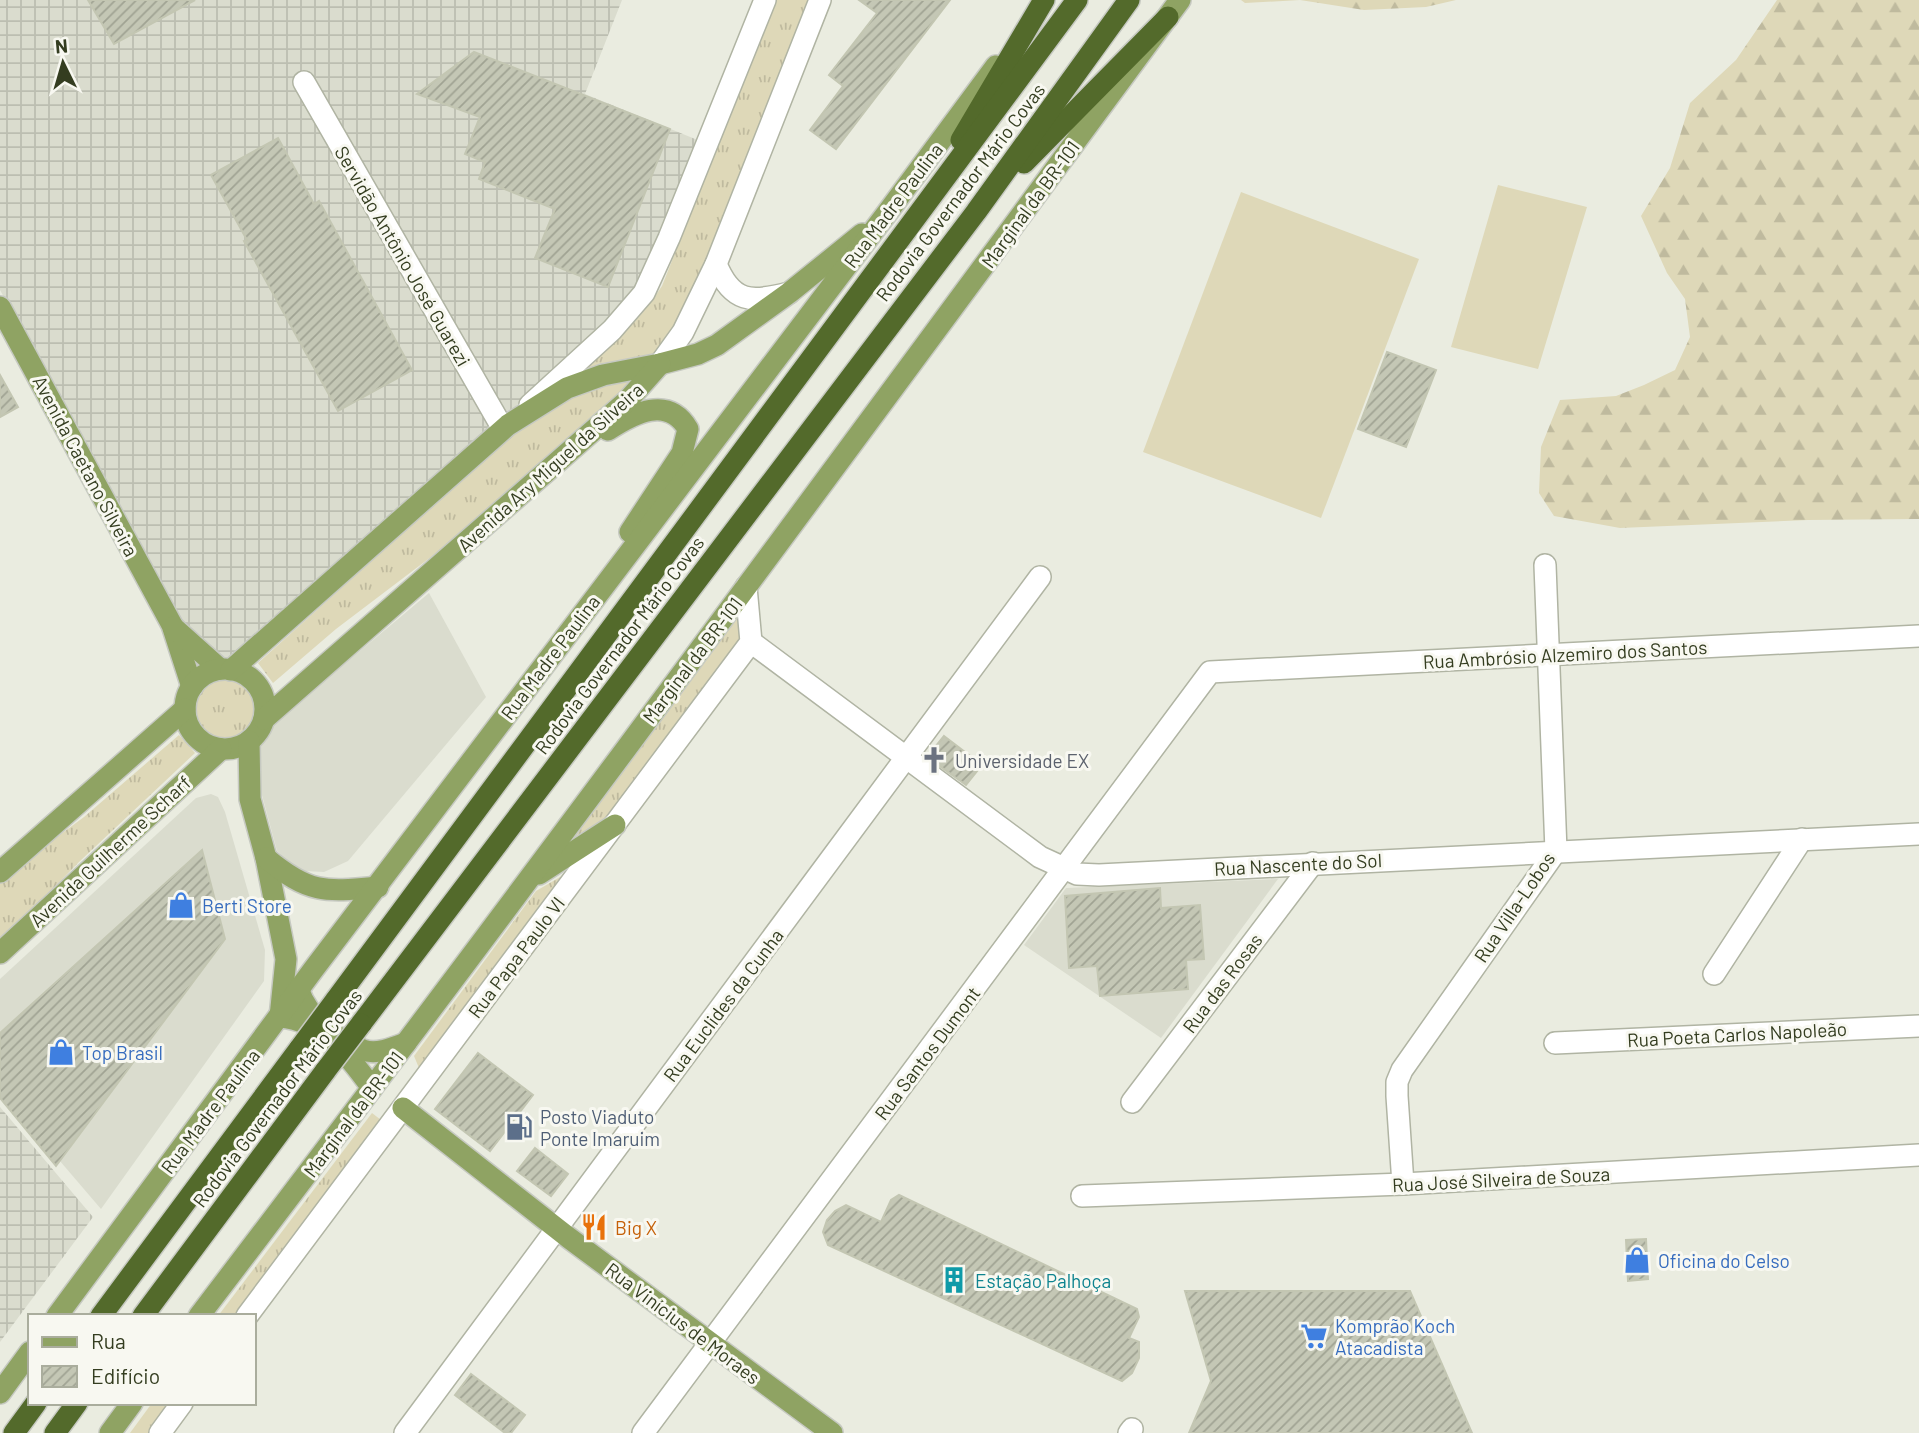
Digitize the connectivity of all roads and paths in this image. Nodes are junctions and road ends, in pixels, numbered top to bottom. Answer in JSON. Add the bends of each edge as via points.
{"nodes":[{"id":1,"x":765,"y":0,"type":"edge"},
{"id":2,"x":820,"y":0,"type":"edge"},
{"id":3,"x":1045,"y":0,"type":"edge"},
{"id":4,"x":1077,"y":0,"type":"edge"},
{"id":5,"x":1129,"y":0,"type":"edge"},
{"id":6,"x":1174,"y":9,"type":"edge"},
{"id":7,"x":304,"y":82,"type":"dead end"},
{"id":8,"x":975,"y":212,"type":"junction"},
{"id":9,"x":887,"y":213,"type":"junction"},
{"id":10,"x":920,"y":214,"type":"junction"},
{"id":11,"x":716,"y":264,"type":"junction"},
{"id":12,"x":789,"y":293,"type":"junction"},
{"id":13,"x":0,"y":307,"type":"edge"},
{"id":14,"x":660,"y":364,"type":"junction"},
{"id":15,"x":505,"y":427,"type":"junction"},
{"id":16,"x":530,"y":486,"type":"junction"},
{"id":17,"x":1545,"y":565,"type":"dead end"},
{"id":18,"x":1040,"y":577,"type":"dead end"},
{"id":19,"x":603,"y":587,"type":"junction"},
{"id":20,"x":747,"y":587,"type":"junction"},
{"id":21,"x":172,"y":625,"type":"junction"},
{"id":22,"x":1919,"y":636,"type":"edge"},
{"id":23,"x":751,"y":642,"type":"junction"},
{"id":24,"x":1550,"y":655,"type":"junction"},
{"id":25,"x":226,"y":670,"type":"junction"},
{"id":26,"x":1210,"y":672,"type":"joint"},
{"id":27,"x":192,"y":687,"type":"junction"},
{"id":28,"x":185,"y":709,"type":"junction"},
{"id":29,"x":264,"y":719,"type":"junction"},
{"id":30,"x":249,"y":741,"type":"junction"},
{"id":31,"x":223,"y":749,"type":"junction"},
{"id":32,"x":905,"y":759,"type":"junction"},
{"id":33,"x":250,"y":799,"type":"junction"},
{"id":34,"x":615,"y":825,"type":"junction"},
{"id":35,"x":1919,"y":834,"type":"edge"},
{"id":36,"x":1802,"y":839,"type":"junction"},
{"id":37,"x":1556,"y":851,"type":"junction"},
{"id":38,"x":266,"y":859,"type":"junction"},
{"id":39,"x":1313,"y":863,"type":"junction"},
{"id":40,"x":1063,"y":869,"type":"junction"},
{"id":41,"x":0,"y":872,"type":"edge"},
{"id":42,"x":525,"y":883,"type":"junction"},
{"id":43,"x":378,"y":887,"type":"junction"},
{"id":44,"x":0,"y":953,"type":"edge"},
{"id":45,"x":1714,"y":974,"type":"dead end"},
{"id":46,"x":299,"y":991,"type":"junction"},
{"id":47,"x":280,"y":1017,"type":"junction"},
{"id":48,"x":1919,"y":1026,"type":"edge"},
{"id":49,"x":406,"y":1043,"type":"junction"},
{"id":50,"x":1555,"y":1043,"type":"dead end"},
{"id":51,"x":372,"y":1088,"type":"junction"},
{"id":52,"x":1132,"y":1102,"type":"dead end"},
{"id":53,"x":403,"y":1108,"type":"junction"},
{"id":54,"x":1919,"y":1155,"type":"edge"},
{"id":55,"x":1404,"y":1184,"type":"junction"},
{"id":56,"x":1082,"y":1196,"type":"dead end"},
{"id":57,"x":556,"y":1227,"type":"junction"},
{"id":58,"x":58,"y":1314,"type":"edge"},
{"id":59,"x":102,"y":1314,"type":"edge"},
{"id":60,"x":144,"y":1314,"type":"edge"},
{"id":61,"x":201,"y":1314,"type":"edge"},
{"id":62,"x":248,"y":1314,"type":"edge"},
{"id":63,"x":709,"y":1343,"type":"junction"},
{"id":64,"x":28,"y":1355,"type":"edge"},
{"id":65,"x":0,"y":1393,"type":"edge"},
{"id":66,"x":35,"y":1405,"type":"edge"},
{"id":67,"x":76,"y":1405,"type":"edge"},
{"id":68,"x":131,"y":1405,"type":"edge"},
{"id":69,"x":181,"y":1405,"type":"edge"},
{"id":70,"x":167,"y":1431,"type":"edge"},
{"id":71,"x":14,"y":1433,"type":"edge"},
{"id":72,"x":55,"y":1433,"type":"edge"},
{"id":73,"x":110,"y":1433,"type":"edge"},
{"id":74,"x":405,"y":1433,"type":"edge"},
{"id":75,"x":643,"y":1433,"type":"edge"},
{"id":76,"x":832,"y":1433,"type":"edge"}],
"edges":[{"from":1,"to":15,"type":"street","via":[[644,293],[612,330]]},
{"from":2,"to":11,"type":"street","name":"Avenida Ary Miguel da Silveira"},
{"from":3,"to":9,"type":"main road","name":"Rua Madre Paulina"},
{"from":3,"to":10,"type":"highway"},
{"from":4,"to":10,"type":"highway","name":"Rodovia Governador Mário Covas"},
{"from":5,"to":8,"type":"highway","name":"Rodovia Governador Mário Covas"},
{"from":6,"to":8,"type":"highway"},
{"from":6,"to":20,"type":"main road","name":"Marginal da BR-101"},
{"from":7,"to":15,"type":"street","name":"Servidão Antônio José Guarezi"},
{"from":8,"to":60,"type":"highway","name":"Rodovia Governador Mário Covas","bridge":true},
{"from":9,"to":12,"type":"main road"},
{"from":9,"to":19,"type":"main road","name":"Rua Madre Paulina"},
{"from":10,"to":59,"type":"highway","name":"Rodovia Governador Mário Covas","bridge":true},
{"from":11,"to":12,"type":"street","via":[[728,287],[740,296],[756,300]]},
{"from":11,"to":14,"type":"street","name":"Avenida Ary Miguel da Silveira","via":[[683,332]]},
{"from":12,"to":14,"type":"main road","via":[[717,345]]},
{"from":13,"to":21,"type":"main road","name":"Avenida Caetano Silveira"},
{"from":14,"to":15,"type":"main road","via":[[603,375],[568,388]]},
{"from":14,"to":16,"type":"main road","name":"Avenida Ary Miguel da Silveira","via":[[628,400]]},
{"from":15,"to":25,"type":"main road"},
{"from":16,"to":19,"type":"main road","via":[[634,415],[670,410],[681,417],[688,429],[682,453],[610,566]]},
{"from":16,"to":29,"type":"main road","name":"Avenida Ary Miguel da Silveira"},
{"from":17,"to":24,"type":"street","name":"Rua Villa-Lobos"},
{"from":18,"to":32,"type":"street","name":"Rua Euclides da Cunha"},
{"from":19,"to":43,"type":"main road","name":"Rua Madre Paulina"},
{"from":20,"to":23,"type":"street"},
{"from":20,"to":42,"type":"main road","name":"Marginal da BR-101"},
{"from":21,"to":25,"type":"main road","name":"Avenida Caetano Silveira"},
{"from":21,"to":27,"type":"main road","name":"Avenida Caetano Silveira"},
{"from":22,"to":24,"type":"street","name":"Rua Ambrósio Alzemiro dos Santos"},
{"from":23,"to":32,"type":"street","name":"Rua Nascente do Sol"},
{"from":23,"to":34,"type":"street","name":"Rua Papa Paulo VI"},
{"from":24,"to":26,"type":"street","name":"Rua Ambrósio Alzemiro dos Santos"},
{"from":24,"to":37,"type":"street","name":"Rua Villa-Lobos"},
{"from":25,"to":27,"type":"main road","via":[[209,673]]},
{"from":25,"to":29,"type":"main road","via":[[255,682],[262,693]]},
{"from":26,"to":40,"type":"street","name":"Rua Santos Dumont"},
{"from":27,"to":28,"type":"main road"},
{"from":28,"to":31,"type":"main road","via":[[192,731],[209,746]]},
{"from":28,"to":41,"type":"main road"},
{"from":29,"to":30,"type":"main road"},
{"from":30,"to":31,"type":"main road"},
{"from":30,"to":33,"type":"main road"},
{"from":31,"to":33,"type":"main road"},
{"from":31,"to":44,"type":"main road","name":"Avenida Guilherme Scharf"},
{"from":32,"to":40,"type":"street","name":"Rua Nascente do Sol"},
{"from":32,"to":57,"type":"street","name":"Rua Euclides da Cunha"},
{"from":33,"to":38,"type":"main road"},
{"from":34,"to":42,"type":"main road"},
{"from":34,"to":53,"type":"street","name":"Rua Papa Paulo VI"},
{"from":35,"to":36,"type":"street","name":"Rua Nascente do Sol"},
{"from":36,"to":37,"type":"street","name":"Rua Nascente do Sol"},
{"from":36,"to":45,"type":"street"},
{"from":37,"to":39,"type":"street","name":"Rua Nascente do Sol"},
{"from":37,"to":55,"type":"street","name":"Rua Villa-Lobos","via":[[1402,1070],[1396,1096]]},
{"from":38,"to":43,"type":"main road","via":[[307,886]]},
{"from":38,"to":47,"type":"main road","via":[[286,960]]},
{"from":39,"to":40,"type":"street","name":"Rua Nascente do Sol","via":[[1099,875]]},
{"from":39,"to":52,"type":"street","name":"Rua das Rosas"},
{"from":40,"to":63,"type":"street","name":"Rua Santos Dumont"},
{"from":42,"to":49,"type":"main road","name":"Marginal da BR-101"},
{"from":43,"to":46,"type":"main road","name":"Rua Madre Paulina"},
{"from":46,"to":47,"type":"main road","name":"Rua Madre Paulina"},
{"from":46,"to":49,"type":"main road","via":[[327,1030],[363,1051]]},
{"from":47,"to":51,"type":"main road","via":[[293,1017],[324,1033],[349,1056]]},
{"from":47,"to":58,"type":"main road","name":"Rua Madre Paulina"},
{"from":48,"to":50,"type":"street","name":"Rua Poeta Carlos Napoleão"},
{"from":49,"to":51,"type":"main road","name":"Marginal da BR-101"},
{"from":51,"to":61,"type":"main road","name":"Marginal da BR-101"},
{"from":53,"to":57,"type":"main road","name":"Rua Vinícius de Moraes"},
{"from":53,"to":62,"type":"street","name":"Rua Papa Paulo VI"},
{"from":54,"to":55,"type":"street","name":"Rua José Silveira de Souza"},
{"from":55,"to":56,"type":"street","name":"Rua José Silveira de Souza"},
{"from":57,"to":63,"type":"main road","name":"Rua Vinícius de Moraes"},
{"from":57,"to":74,"type":"street","name":"Rua Euclides da Cunha"},
{"from":63,"to":75,"type":"street","name":"Rua Santos Dumont"},
{"from":63,"to":76,"type":"main road","name":"Rua Vinícius de Moraes"},
{"from":64,"to":65,"type":"main road"},
{"from":66,"to":71,"type":"highway"},
{"from":67,"to":72,"type":"highway"},
{"from":68,"to":73,"type":"main road"},
{"from":69,"to":70,"type":"street"}]}
